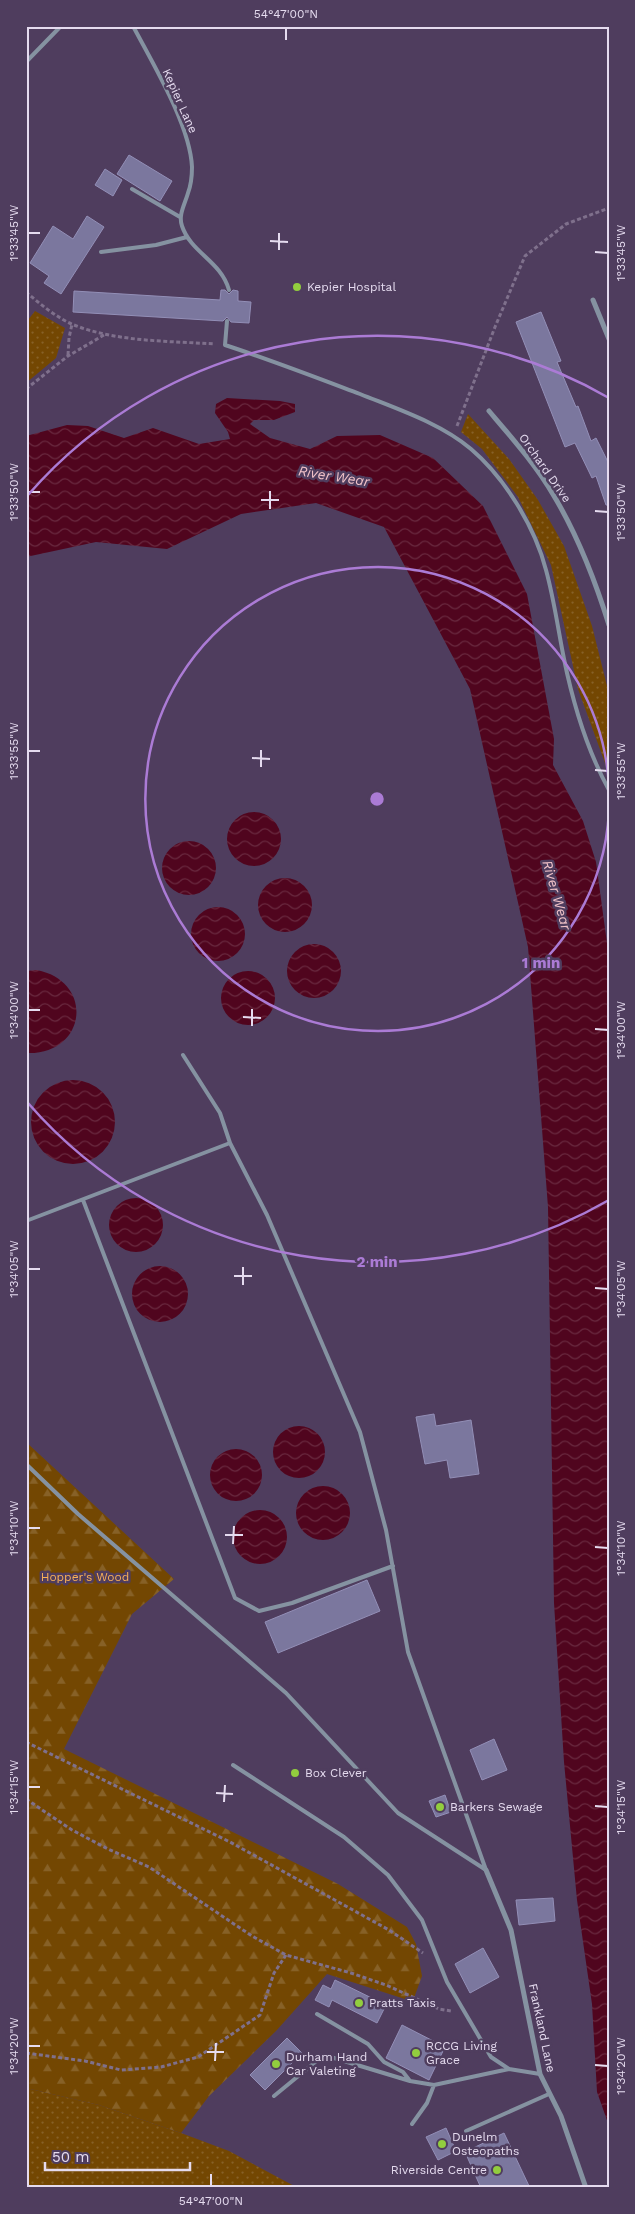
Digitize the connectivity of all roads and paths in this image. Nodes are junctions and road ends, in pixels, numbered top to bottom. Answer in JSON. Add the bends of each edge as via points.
{"nodes":[{"id":1,"x":61,"y":26,"type":"edge"},
{"id":2,"x":133,"y":26,"type":"edge"},
{"id":3,"x":26,"y":62,"type":"edge"},
{"id":4,"x":132,"y":189,"type":"dead end"},
{"id":5,"x":609,"y":208,"type":"edge"},
{"id":6,"x":180,"y":217,"type":"junction"},
{"id":7,"x":187,"y":237,"type":"junction"},
{"id":8,"x":101,"y":252,"type":"dead end"},
{"id":9,"x":229,"y":290,"type":"dead end"},
{"id":10,"x":26,"y":292,"type":"edge"},
{"id":11,"x":593,"y":300,"type":"dead end"},
{"id":12,"x":227,"y":321,"type":"dead end"},
{"id":13,"x":72,"y":324,"type":"junction"},
{"id":14,"x":104,"y":335,"type":"junction"},
{"id":15,"x":609,"y":339,"type":"edge"},
{"id":16,"x":225,"y":345,"type":"junction"},
{"id":17,"x":68,"y":356,"type":"junction"},
{"id":18,"x":26,"y":389,"type":"edge"},
{"id":19,"x":489,"y":411,"type":"dead end"},
{"id":20,"x":453,"y":436,"type":"junction"},
{"id":21,"x":609,"y":625,"type":"edge"},
{"id":22,"x":609,"y":790,"type":"edge"},
{"id":23,"x":183,"y":1055,"type":"dead end"},
{"id":24,"x":230,"y":1143,"type":"junction"},
{"id":25,"x":83,"y":1200,"type":"junction"},
{"id":26,"x":26,"y":1220,"type":"edge"},
{"id":27,"x":26,"y":1464,"type":"edge"},
{"id":28,"x":392,"y":1566,"type":"junction"},
{"id":29,"x":26,"y":1742,"type":"edge"},
{"id":30,"x":233,"y":1765,"type":"dead end"},
{"id":31,"x":26,"y":1800,"type":"edge"},
{"id":32,"x":486,"y":1870,"type":"junction"},
{"id":33,"x":286,"y":1955,"type":"junction"},
{"id":34,"x":440,"y":1965,"type":"junction"},
{"id":35,"x":316,"y":2014,"type":"dead end"},
{"id":36,"x":466,"y":2014,"type":"junction"},
{"id":37,"x":26,"y":2053,"type":"edge"},
{"id":38,"x":508,"y":2070,"type":"junction"},
{"id":39,"x":540,"y":2074,"type":"junction"},
{"id":40,"x":410,"y":2081,"type":"junction"},
{"id":41,"x":434,"y":2085,"type":"junction"},
{"id":42,"x":549,"y":2094,"type":"junction"},
{"id":43,"x":274,"y":2096,"type":"dead end"},
{"id":44,"x":412,"y":2124,"type":"dead end"},
{"id":45,"x":466,"y":2131,"type":"dead end"},
{"id":46,"x":586,"y":2188,"type":"edge"}],
"edges":[{"from":1,"to":3,"type":"lane"},
{"from":2,"to":6,"type":"lane","name":"Kepier Lane","via":[[179,117],[191,152],[191,181]]},
{"from":4,"to":6,"type":"lane"},
{"from":5,"to":20,"type":"path","via":[[566,224],[525,256]]},
{"from":6,"to":7,"type":"lane"},
{"from":7,"to":8,"type":"lane","via":[[156,246]]},
{"from":7,"to":9,"type":"lane","via":[[221,271]]},
{"from":10,"to":13,"type":"path"},
{"from":11,"to":15,"type":"street"},
{"from":12,"to":16,"type":"lane"},
{"from":13,"to":14,"type":"path"},
{"from":13,"to":17,"type":"path"},
{"from":14,"to":16,"type":"path"},
{"from":14,"to":17,"type":"path"},
{"from":16,"to":20,"type":"lane","via":[[401,410]]},
{"from":17,"to":18,"type":"path"},
{"from":19,"to":21,"type":"street","name":"Orchard Drive","via":[[553,494],[579,541]]},
{"from":20,"to":22,"type":"lane","via":[[490,468],[512,495],[529,528],[546,568],[564,661],[582,728]]},
{"from":23,"to":24,"type":"lane","via":[[220,1113]]},
{"from":24,"to":25,"type":"lane"},
{"from":24,"to":28,"type":"lane","via":[[267,1215],[360,1432],[386,1530]]},
{"from":25,"to":26,"type":"lane"},
{"from":25,"to":28,"type":"lane","via":[[235,1598],[259,1611],[292,1603]]},
{"from":27,"to":32,"type":"lane","via":[[78,1514],[286,1693],[398,1813]]},
{"from":28,"to":32,"type":"lane","via":[[408,1652]]},
{"from":29,"to":34,"type":"path","via":[[230,1842],[390,1930]]},
{"from":30,"to":34,"type":"lane","via":[[344,1837],[388,1875],[422,1920]]},
{"from":31,"to":33,"type":"path","via":[[72,1830],[149,1867]]},
{"from":32,"to":39,"type":"street","name":"Frankland Lane","via":[[512,1930]]},
{"from":33,"to":36,"type":"path","via":[[360,1976],[439,2009]]},
{"from":33,"to":37,"type":"path","via":[[274,1974],[260,2014],[198,2057],[161,2067],[121,2070]]},
{"from":34,"to":36,"type":"lane"},
{"from":35,"to":40,"type":"lane","via":[[368,2044],[384,2062],[403,2072]]},
{"from":36,"to":38,"type":"lane","via":[[491,2057]]},
{"from":38,"to":39,"type":"lane"},
{"from":38,"to":41,"type":"lane"},
{"from":39,"to":42,"type":"street","name":"Frankland Lane"},
{"from":40,"to":41,"type":"lane"},
{"from":40,"to":43,"type":"lane","via":[[324,2055]]},
{"from":41,"to":44,"type":"lane","via":[[427,2103]]},
{"from":42,"to":45,"type":"lane"},
{"from":42,"to":46,"type":"street","name":"Frankland Lane","via":[[561,2116]]}]}
